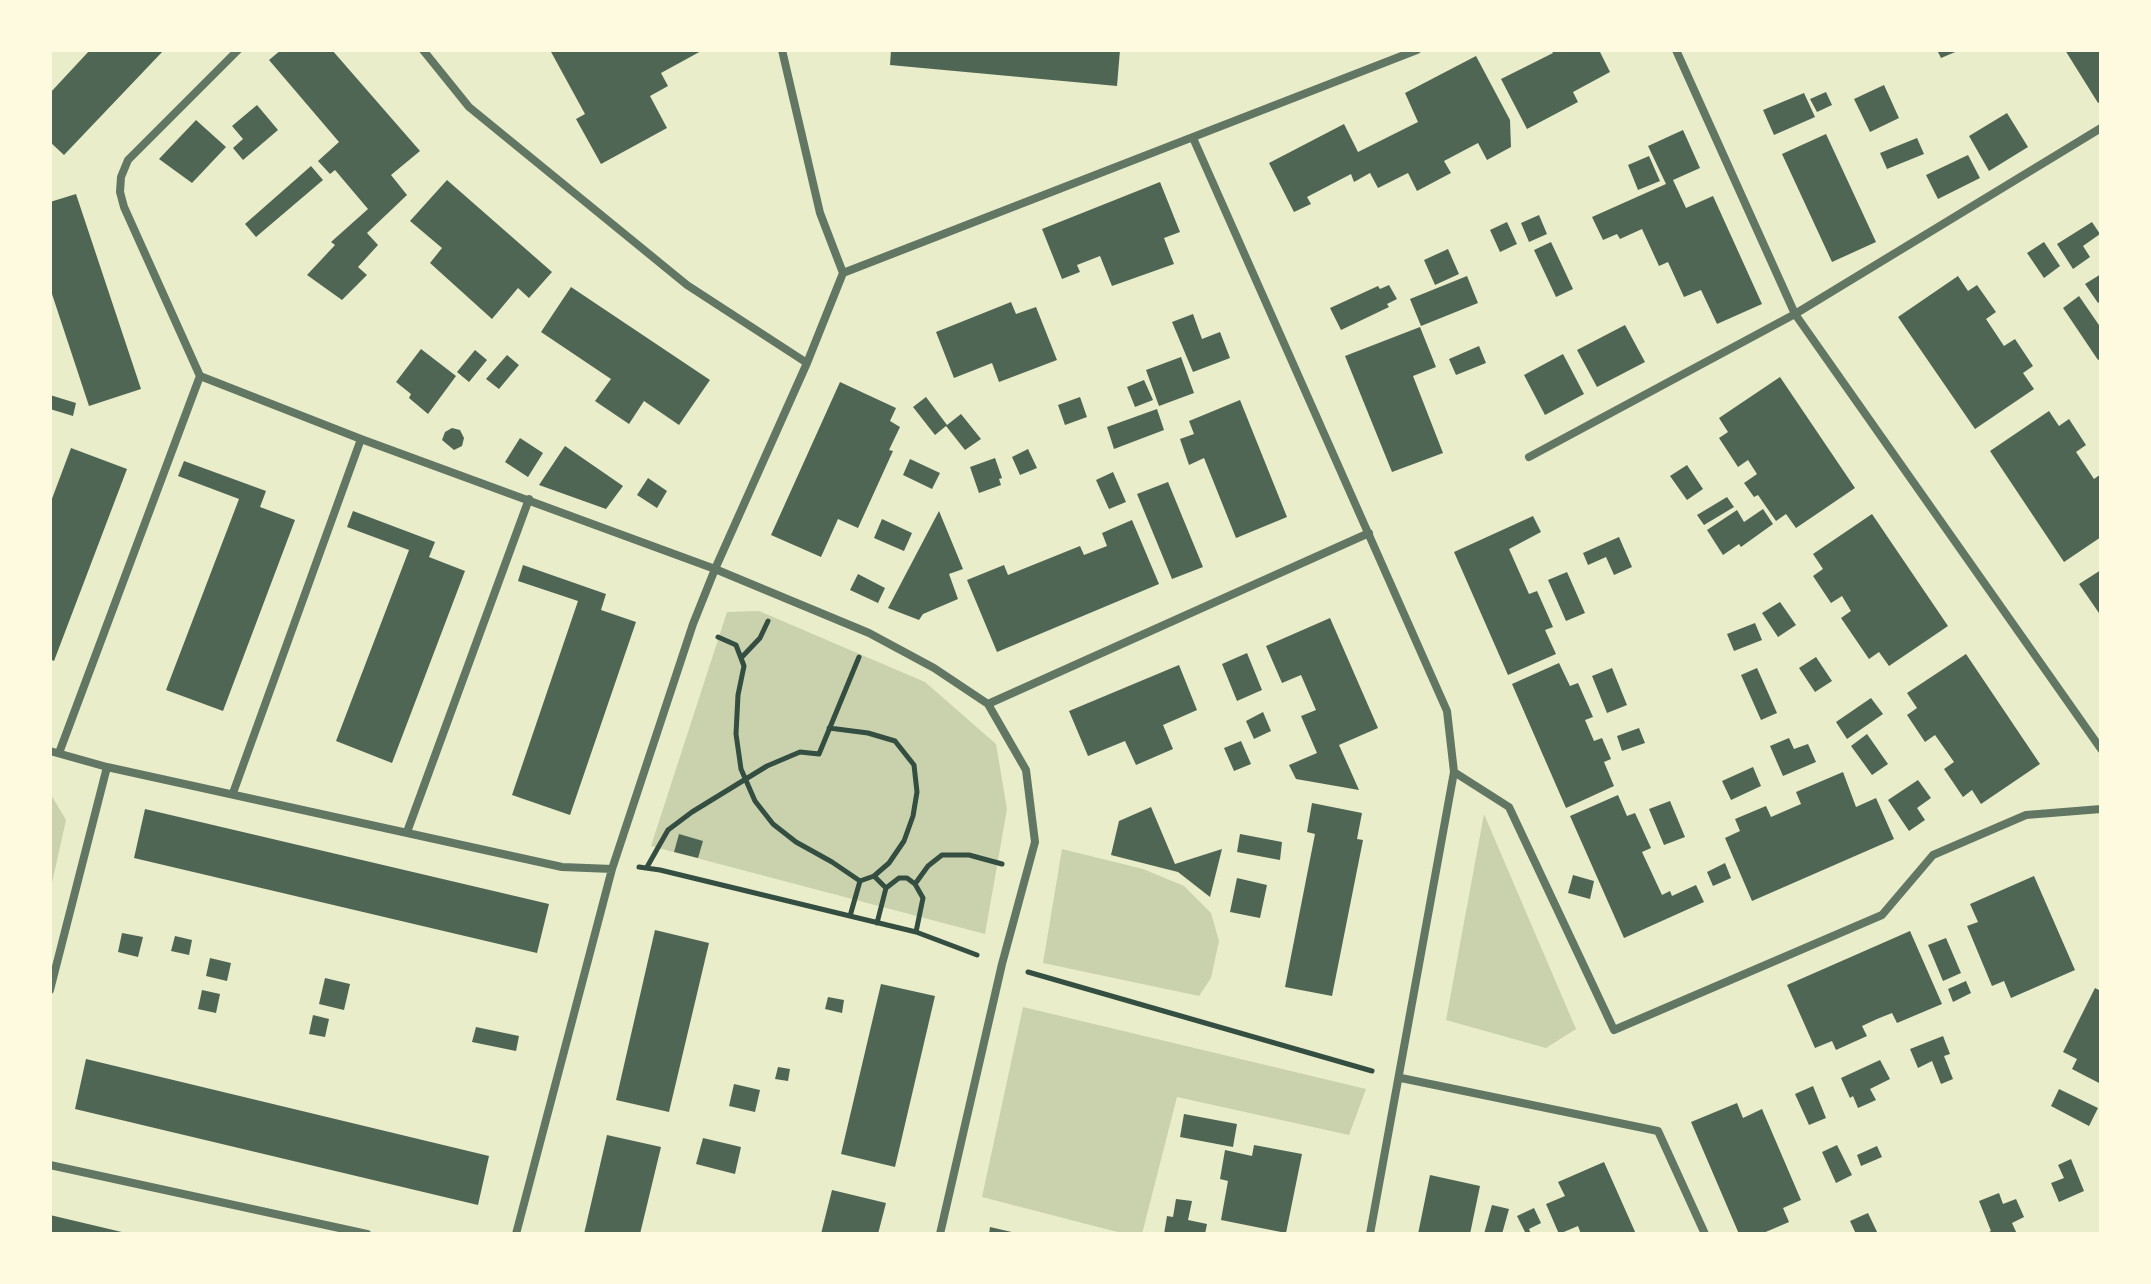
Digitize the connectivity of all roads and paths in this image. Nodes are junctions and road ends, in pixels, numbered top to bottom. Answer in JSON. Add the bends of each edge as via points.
{"nodes":[{"id":1,"x":238,"y":50,"type":"edge"},
{"id":2,"x":423,"y":50,"type":"edge"},
{"id":3,"x":782,"y":50,"type":"edge"},
{"id":4,"x":1417,"y":50,"type":"edge"},
{"id":5,"x":1676,"y":50,"type":"edge"},
{"id":6,"x":2101,"y":128,"type":"edge"},
{"id":7,"x":1193,"y":138,"type":"junction"},
{"id":8,"x":843,"y":273,"type":"junction"},
{"id":9,"x":1795,"y":314,"type":"junction"},
{"id":10,"x":807,"y":363,"type":"junction"},
{"id":11,"x":200,"y":376,"type":"junction"},
{"id":12,"x":361,"y":439,"type":"junction"},
{"id":13,"x":1529,"y":457,"type":"dead end"},
{"id":14,"x":529,"y":499,"type":"junction"},
{"id":15,"x":1369,"y":533,"type":"junction"},
{"id":16,"x":715,"y":569,"type":"junction"},
{"id":17,"x":779,"y":596,"type":"junction"},
{"id":18,"x":693,"y":624,"type":"junction"},
{"id":19,"x":869,"y":633,"type":"junction"},
{"id":20,"x":741,"y":658,"type":"junction"},
{"id":21,"x":988,"y":704,"type":"junction"},
{"id":22,"x":829,"y":728,"type":"junction"},
{"id":23,"x":2101,"y":749,"type":"edge"},
{"id":24,"x":54,"y":752,"type":"edge"},
{"id":25,"x":107,"y":767,"type":"junction"},
{"id":26,"x":1454,"y":772,"type":"junction"},
{"id":27,"x":745,"y":779,"type":"junction"},
{"id":28,"x":233,"y":793,"type":"junction"},
{"id":29,"x":2101,"y":809,"type":"edge"},
{"id":30,"x":407,"y":832,"type":"junction"},
{"id":31,"x":647,"y":867,"type":"dead end"},
{"id":32,"x":612,"y":869,"type":"junction"},
{"id":33,"x":1026,"y":870,"type":"junction"},
{"id":34,"x":874,"y":876,"type":"junction"},
{"id":35,"x":860,"y":881,"type":"junction"},
{"id":36,"x":915,"y":884,"type":"junction"},
{"id":37,"x":886,"y":888,"type":"junction"},
{"id":38,"x":850,"y":916,"type":"dead end"},
{"id":39,"x":877,"y":923,"type":"dead end"},
{"id":40,"x":916,"y":932,"type":"dead end"},
{"id":41,"x":50,"y":990,"type":"edge"},
{"id":42,"x":1401,"y":1078,"type":"junction"},
{"id":43,"x":50,"y":1165,"type":"edge"},
{"id":44,"x":367,"y":1234,"type":"edge"},
{"id":45,"x":516,"y":1234,"type":"edge"},
{"id":46,"x":940,"y":1234,"type":"edge"},
{"id":47,"x":1370,"y":1234,"type":"edge"},
{"id":48,"x":1705,"y":1234,"type":"edge"}],
"edges":[{"from":1,"to":11,"type":"street","via":[[128,160],[121,177],[124,207]]},
{"from":2,"to":10,"type":"street","via":[[469,107],[687,285]]},
{"from":3,"to":8,"type":"street","via":[[820,213]]},
{"from":4,"to":7,"type":"street"},
{"from":5,"to":9,"type":"street"},
{"from":6,"to":9,"type":"street"},
{"from":7,"to":8,"type":"street"},
{"from":7,"to":15,"type":"street"},
{"from":8,"to":10,"type":"street"},
{"from":9,"to":13,"type":"street"},
{"from":9,"to":23,"type":"street"},
{"from":10,"to":16,"type":"street"},
{"from":11,"to":12,"type":"street"},
{"from":11,"to":24,"type":"street"},
{"from":12,"to":14,"type":"street"},
{"from":12,"to":28,"type":"street"},
{"from":14,"to":16,"type":"street"},
{"from":14,"to":30,"type":"street"},
{"from":15,"to":21,"type":"street"},
{"from":15,"to":26,"type":"street","via":[[1447,711]]},
{"from":16,"to":17,"type":"street"},
{"from":16,"to":18,"type":"street"},
{"from":17,"to":19,"type":"street"},
{"from":17,"to":20,"type":"path","via":[[760,638]]},
{"from":18,"to":20,"type":"path","via":[[736,645]]},
{"from":18,"to":32,"type":"street"},
{"from":19,"to":21,"type":"street"},
{"from":19,"to":22,"type":"path"},
{"from":20,"to":27,"type":"path","via":[[736,734]]},
{"from":21,"to":33,"type":"street","via":[[1026,770],[1035,842]]},
{"from":22,"to":27,"type":"path","via":[[819,754],[800,752]]},
{"from":22,"to":34,"type":"path","via":[[895,741],[914,765],[917,792],[904,841]]},
{"from":24,"to":25,"type":"street"},
{"from":25,"to":28,"type":"street"},
{"from":25,"to":41,"type":"street"},
{"from":26,"to":29,"type":"street","via":[[1509,807],[1614,1030],[1882,915],[1933,855],[2026,815]]},
{"from":26,"to":42,"type":"street"},
{"from":27,"to":31,"type":"path","via":[[668,830]]},
{"from":27,"to":35,"type":"path","via":[[773,824]]},
{"from":28,"to":30,"type":"street"},
{"from":30,"to":32,"type":"street","via":[[562,867]]},
{"from":32,"to":45,"type":"street"},
{"from":33,"to":36,"type":"path","via":[[969,855],[942,855]]},
{"from":33,"to":46,"type":"street"},
{"from":34,"to":35,"type":"path"},
{"from":34,"to":37,"type":"path"},
{"from":35,"to":38,"type":"path"},
{"from":36,"to":37,"type":"path","via":[[899,878]]},
{"from":36,"to":40,"type":"path","via":[[923,898]]},
{"from":37,"to":39,"type":"path"},
{"from":42,"to":47,"type":"street"},
{"from":42,"to":48,"type":"street","via":[[1658,1131]]},
{"from":43,"to":44,"type":"street"}]}
